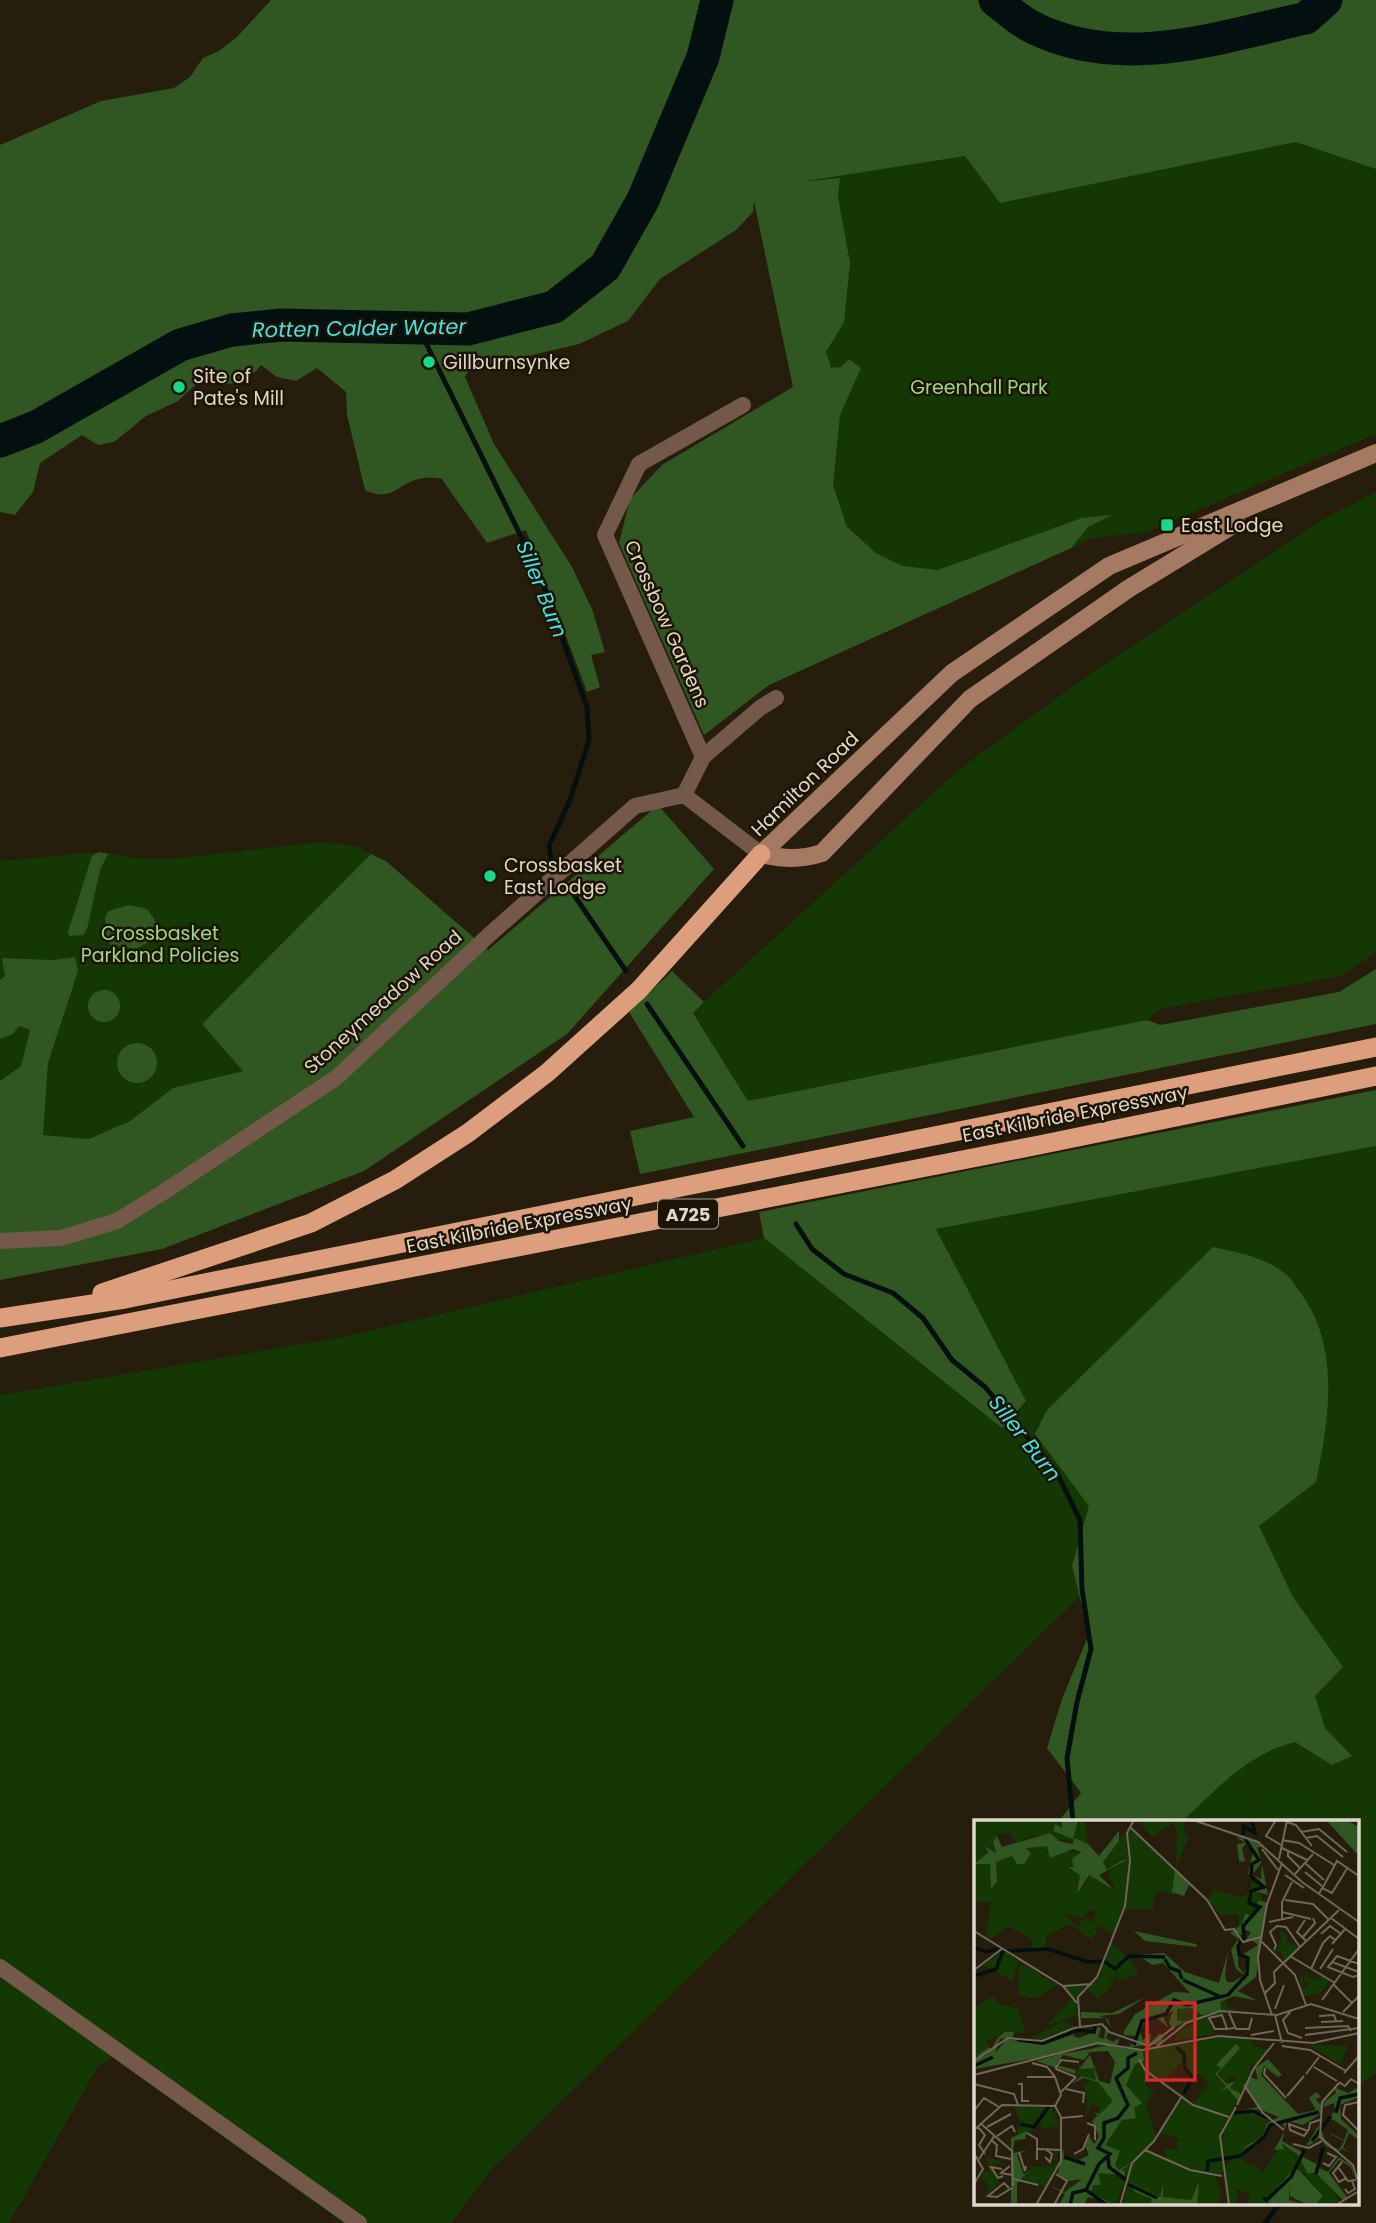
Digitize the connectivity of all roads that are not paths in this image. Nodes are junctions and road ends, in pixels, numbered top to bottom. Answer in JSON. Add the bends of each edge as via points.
{"nodes":[{"id":1,"x":743,"y":405,"type":"dead end"},
{"id":2,"x":1376,"y":453,"type":"edge"},
{"id":3,"x":1285,"y":494,"type":"junction"},
{"id":4,"x":776,"y":698,"type":"dead end"},
{"id":5,"x":704,"y":757,"type":"junction"},
{"id":6,"x":684,"y":795,"type":"junction"},
{"id":7,"x":761,"y":854,"type":"junction"},
{"id":8,"x":1376,"y":1047,"type":"edge"},
{"id":9,"x":1376,"y":1076,"type":"edge"},
{"id":10,"x":0,"y":1241,"type":"edge"},
{"id":11,"x":41,"y":1312,"type":"junction"},
{"id":12,"x":0,"y":1318,"type":"edge"},
{"id":13,"x":0,"y":1348,"type":"edge"},
{"id":14,"x":0,"y":1968,"type":"edge"},
{"id":15,"x":359,"y":2223,"type":"edge"}],
"edges":[{"from":1,"to":5,"type":"street","name":"Crossbow Gardens","via":[[639,464],[605,535]]},
{"from":2,"to":3,"type":"main road","name":"Hamilton Road"},
{"from":3,"to":7,"type":"main road","name":"Hamilton Road","via":[[1109,566],[952,673]]},
{"from":3,"to":7,"type":"main road","name":"Hamilton Road","via":[[1128,589],[970,699],[822,853],[804,859]]},
{"from":4,"to":5,"type":"street"},
{"from":5,"to":6,"type":"street"},
{"from":6,"to":7,"type":"street"},
{"from":6,"to":10,"type":"street","name":"Stoneymeadow Road","via":[[635,806],[336,1078],[174,1185],[117,1221],[61,1238]]},
{"from":7,"to":11,"type":"highway","via":[[639,990],[547,1073],[468,1133],[395,1180],[311,1223]]},
{"from":8,"to":11,"type":"highway","name":"East Kilbride Expressway","number":"A725"},
{"from":9,"to":13,"type":"highway","name":"East Kilbride Expressway","number":"A725"},
{"from":11,"to":12,"type":"highway","name":"East Kilbride Expressway","number":"A725"},
{"from":14,"to":15,"type":"street"}]}
